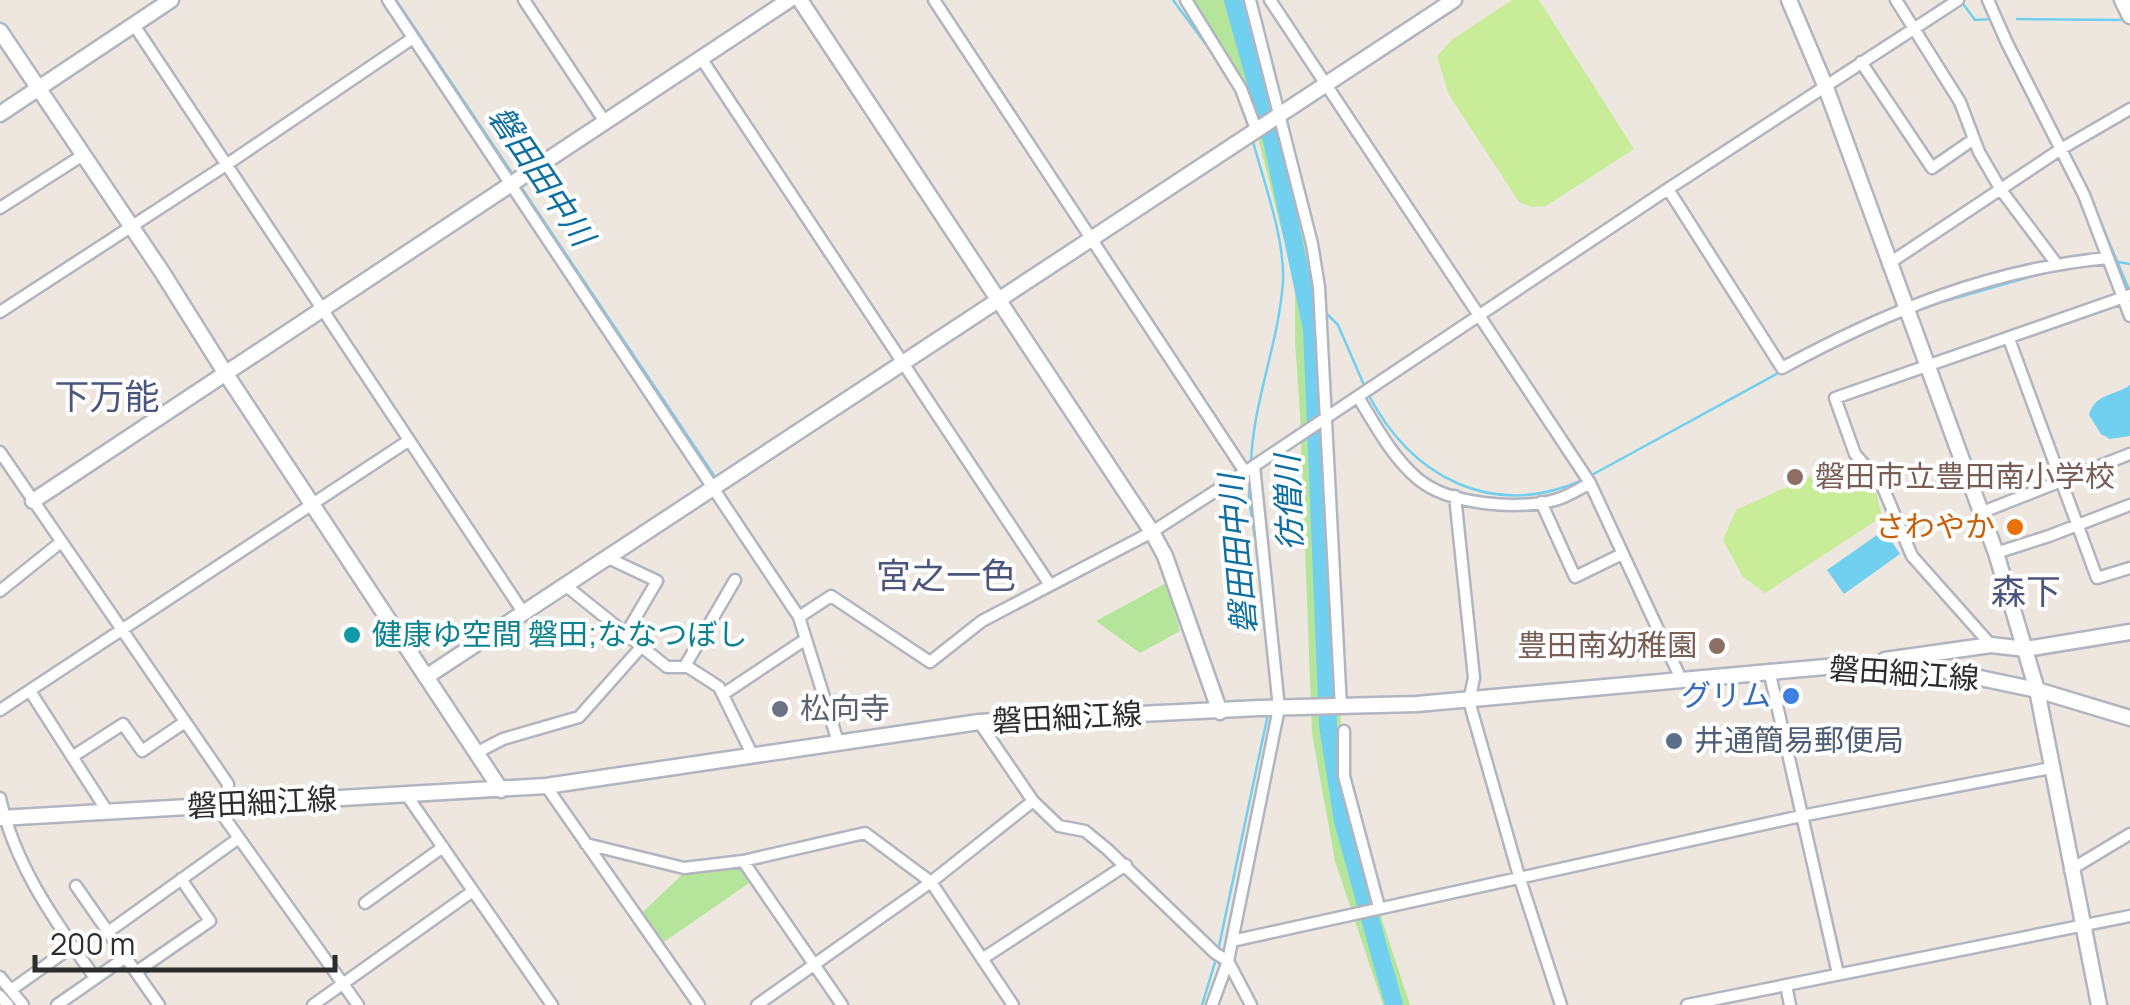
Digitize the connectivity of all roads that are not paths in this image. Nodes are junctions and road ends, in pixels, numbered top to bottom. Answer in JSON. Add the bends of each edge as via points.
{"nodes":[{"id":1,"x":171,"y":0,"type":"edge"},
{"id":2,"x":388,"y":0,"type":"edge"},
{"id":3,"x":524,"y":0,"type":"edge"},
{"id":4,"x":789,"y":0,"type":"edge"},
{"id":5,"x":800,"y":0,"type":"edge"},
{"id":6,"x":934,"y":0,"type":"edge"},
{"id":7,"x":1186,"y":0,"type":"edge"},
{"id":8,"x":1250,"y":0,"type":"edge"},
{"id":9,"x":1270,"y":0,"type":"edge"},
{"id":10,"x":1454,"y":0,"type":"edge"},
{"id":11,"x":1789,"y":0,"type":"edge"},
{"id":12,"x":1896,"y":0,"type":"edge"},
{"id":13,"x":1958,"y":0,"type":"edge"},
{"id":14,"x":1988,"y":0,"type":"edge"},
{"id":15,"x":134,"y":25,"type":"junction"},
{"id":16,"x":1915,"y":28,"type":"junction"},
{"id":17,"x":0,"y":31,"type":"edge"},
{"id":18,"x":412,"y":38,"type":"junction"},
{"id":19,"x":701,"y":58,"type":"junction"},
{"id":20,"x":1861,"y":62,"type":"junction"},
{"id":21,"x":1326,"y":84,"type":"junction"},
{"id":22,"x":1825,"y":86,"type":"junction"},
{"id":23,"x":37,"y":89,"type":"junction"},
{"id":24,"x":2130,"y":109,"type":"edge"},
{"id":25,"x":0,"y":114,"type":"edge"},
{"id":26,"x":1278,"y":114,"type":"junction"},
{"id":27,"x":605,"y":122,"type":"junction"},
{"id":28,"x":1256,"y":128,"type":"junction"},
{"id":29,"x":1974,"y":140,"type":"junction"},
{"id":30,"x":2061,"y":149,"type":"junction"},
{"id":31,"x":83,"y":155,"type":"junction"},
{"id":32,"x":226,"y":165,"type":"junction"},
{"id":33,"x":512,"y":184,"type":"junction"},
{"id":34,"x":1668,"y":189,"type":"junction"},
{"id":35,"x":2001,"y":190,"type":"junction"},
{"id":36,"x":0,"y":208,"type":"edge"},
{"id":37,"x":128,"y":226,"type":"junction"},
{"id":38,"x":1089,"y":237,"type":"junction"},
{"id":39,"x":2108,"y":258,"type":"junction"},
{"id":40,"x":2056,"y":263,"type":"junction"},
{"id":41,"x":1888,"y":264,"type":"junction"},
{"id":42,"x":2126,"y":296,"type":"edge"},
{"id":43,"x":997,"y":300,"type":"junction"},
{"id":44,"x":1903,"y":307,"type":"junction"},
{"id":45,"x":321,"y":311,"type":"junction"},
{"id":46,"x":0,"y":312,"type":"edge"},
{"id":47,"x":1481,"y":316,"type":"junction"},
{"id":48,"x":2130,"y":316,"type":"edge"},
{"id":49,"x":2009,"y":339,"type":"junction"},
{"id":50,"x":902,"y":361,"type":"junction"},
{"id":51,"x":1927,"y":368,"type":"junction"},
{"id":52,"x":226,"y":374,"type":"junction"},
{"id":53,"x":1358,"y":398,"type":"junction"},
{"id":54,"x":1324,"y":420,"type":"junction"},
{"id":55,"x":408,"y":442,"type":"junction"},
{"id":56,"x":0,"y":452,"type":"edge"},
{"id":57,"x":2130,"y":454,"type":"edge"},
{"id":58,"x":1250,"y":469,"type":"junction"},
{"id":59,"x":2062,"y":481,"type":"junction"},
{"id":60,"x":1590,"y":483,"type":"junction"},
{"id":61,"x":713,"y":485,"type":"junction"},
{"id":62,"x":1455,"y":496,"type":"junction"},
{"id":63,"x":33,"y":501,"type":"junction"},
{"id":64,"x":1541,"y":502,"type":"junction"},
{"id":65,"x":2130,"y":505,"type":"edge"},
{"id":66,"x":313,"y":506,"type":"junction"},
{"id":67,"x":1980,"y":513,"type":"junction"},
{"id":68,"x":2078,"y":525,"type":"junction"},
{"id":69,"x":1152,"y":532,"type":"junction"},
{"id":70,"x":60,"y":542,"type":"junction"},
{"id":71,"x":1996,"y":553,"type":"junction"},
{"id":72,"x":1622,"y":554,"type":"junction"},
{"id":73,"x":606,"y":557,"type":"junction"},
{"id":74,"x":2130,"y":568,"type":"edge"},
{"id":75,"x":735,"y":580,"type":"dead end"},
{"id":76,"x":565,"y":584,"type":"junction"},
{"id":77,"x":1050,"y":585,"type":"junction"},
{"id":78,"x":0,"y":591,"type":"edge"},
{"id":79,"x":523,"y":612,"type":"junction"},
{"id":80,"x":799,"y":617,"type":"junction"},
{"id":81,"x":122,"y":632,"type":"junction"},
{"id":82,"x":627,"y":632,"type":"junction"},
{"id":83,"x":2130,"y":632,"type":"edge"},
{"id":84,"x":806,"y":639,"type":"junction"},
{"id":85,"x":1991,"y":645,"type":"junction"},
{"id":86,"x":642,"y":646,"type":"junction"},
{"id":87,"x":2026,"y":648,"type":"junction"},
{"id":88,"x":1859,"y":664,"type":"junction"},
{"id":89,"x":685,"y":666,"type":"junction"},
{"id":90,"x":1768,"y":670,"type":"junction"},
{"id":91,"x":426,"y":676,"type":"junction"},
{"id":92,"x":1682,"y":679,"type":"junction"},
{"id":93,"x":2037,"y":690,"type":"junction"},
{"id":94,"x":30,"y":691,"type":"junction"},
{"id":95,"x":724,"y":693,"type":"junction"},
{"id":96,"x":1469,"y":700,"type":"junction"},
{"id":97,"x":1279,"y":708,"type":"junction"},
{"id":98,"x":1341,"y":708,"type":"junction"},
{"id":99,"x":0,"y":710,"type":"edge"},
{"id":100,"x":1220,"y":712,"type":"junction"},
{"id":101,"x":2130,"y":718,"type":"edge"},
{"id":102,"x":185,"y":722,"type":"junction"},
{"id":103,"x":979,"y":722,"type":"junction"},
{"id":104,"x":1344,"y":731,"type":"dead end"},
{"id":105,"x":838,"y":742,"type":"junction"},
{"id":106,"x":476,"y":753,"type":"junction"},
{"id":107,"x":753,"y":756,"type":"junction"},
{"id":108,"x":72,"y":757,"type":"junction"},
{"id":109,"x":2051,"y":768,"type":"junction"},
{"id":110,"x":546,"y":786,"type":"junction"},
{"id":111,"x":501,"y":790,"type":"junction"},
{"id":112,"x":408,"y":796,"type":"junction"},
{"id":113,"x":0,"y":798,"type":"edge"},
{"id":114,"x":1033,"y":801,"type":"junction"},
{"id":115,"x":225,"y":805,"type":"junction"},
{"id":116,"x":107,"y":812,"type":"junction"},
{"id":117,"x":1801,"y":816,"type":"junction"},
{"id":118,"x":2,"y":818,"type":"edge"},
{"id":119,"x":2130,"y":834,"type":"edge"},
{"id":120,"x":238,"y":838,"type":"junction"},
{"id":121,"x":586,"y":844,"type":"junction"},
{"id":122,"x":443,"y":847,"type":"junction"},
{"id":123,"x":743,"y":861,"type":"junction"},
{"id":124,"x":1126,"y":865,"type":"junction"},
{"id":125,"x":2070,"y":870,"type":"junction"},
{"id":126,"x":1519,"y":876,"type":"junction"},
{"id":127,"x":181,"y":879,"type":"junction"},
{"id":128,"x":931,"y":882,"type":"junction"},
{"id":129,"x":76,"y":886,"type":"dead end"},
{"id":130,"x":474,"y":892,"type":"junction"},
{"id":131,"x":365,"y":903,"type":"dead end"},
{"id":132,"x":1380,"y":908,"type":"junction"},
{"id":133,"x":2130,"y":916,"type":"edge"},
{"id":134,"x":2081,"y":924,"type":"junction"},
{"id":135,"x":108,"y":932,"type":"junction"},
{"id":136,"x":1232,"y":941,"type":"junction"},
{"id":137,"x":73,"y":946,"type":"junction"},
{"id":138,"x":126,"y":956,"type":"junction"},
{"id":139,"x":982,"y":959,"type":"junction"},
{"id":140,"x":1228,"y":961,"type":"junction"},
{"id":141,"x":815,"y":966,"type":"junction"},
{"id":142,"x":136,"y":972,"type":"junction"},
{"id":143,"x":1838,"y":974,"type":"junction"},
{"id":144,"x":0,"y":977,"type":"edge"},
{"id":145,"x":95,"y":978,"type":"junction"},
{"id":146,"x":343,"y":984,"type":"junction"},
{"id":147,"x":1786,"y":985,"type":"junction"},
{"id":148,"x":6,"y":993,"type":"edge"},
{"id":149,"x":8,"y":1005,"type":"edge"},
{"id":150,"x":24,"y":1005,"type":"edge"},
{"id":151,"x":57,"y":1005,"type":"edge"},
{"id":152,"x":160,"y":1005,"type":"edge"},
{"id":153,"x":313,"y":1005,"type":"edge"},
{"id":154,"x":358,"y":1005,"type":"edge"},
{"id":155,"x":552,"y":1005,"type":"edge"},
{"id":156,"x":699,"y":1005,"type":"edge"},
{"id":157,"x":758,"y":1005,"type":"edge"},
{"id":158,"x":842,"y":1005,"type":"edge"},
{"id":159,"x":1013,"y":1005,"type":"edge"},
{"id":160,"x":1212,"y":1005,"type":"edge"},
{"id":161,"x":1251,"y":1005,"type":"edge"},
{"id":162,"x":1562,"y":1005,"type":"edge"},
{"id":163,"x":1687,"y":1005,"type":"edge"},
{"id":164,"x":1790,"y":1005,"type":"edge"},
{"id":165,"x":2099,"y":1005,"type":"edge"}],
"edges":[{"from":1,"to":15,"type":"street"},
{"from":2,"to":18,"type":"street"},
{"from":3,"to":27,"type":"street"},
{"from":4,"to":19,"type":"street"},
{"from":5,"to":43,"type":"street"},
{"from":6,"to":38,"type":"street"},
{"from":7,"to":28,"type":"street","via":[[1241,88]]},
{"from":8,"to":26,"type":"street"},
{"from":9,"to":21,"type":"street"},
{"from":10,"to":21,"type":"street"},
{"from":11,"to":22,"type":"street"},
{"from":12,"to":16,"type":"street"},
{"from":13,"to":16,"type":"street"},
{"from":14,"to":30,"type":"street"},
{"from":15,"to":23,"type":"street"},
{"from":15,"to":32,"type":"street"},
{"from":16,"to":20,"type":"street"},
{"from":16,"to":29,"type":"street","via":[[1960,102]]},
{"from":17,"to":23,"type":"street"},
{"from":18,"to":32,"type":"street"},
{"from":18,"to":33,"type":"street"},
{"from":19,"to":27,"type":"street"},
{"from":19,"to":50,"type":"street"},
{"from":20,"to":22,"type":"street"},
{"from":20,"to":29,"type":"street","via":[[1932,168]]},
{"from":21,"to":26,"type":"street"},
{"from":21,"to":47,"type":"street"},
{"from":22,"to":34,"type":"street"},
{"from":22,"to":41,"type":"street"},
{"from":23,"to":25,"type":"street"},
{"from":23,"to":31,"type":"street"},
{"from":24,"to":30,"type":"street"},
{"from":26,"to":28,"type":"street"},
{"from":26,"to":54,"type":"street","via":[[1312,244]]},
{"from":27,"to":33,"type":"street"},
{"from":28,"to":38,"type":"street"},
{"from":29,"to":35,"type":"street"},
{"from":30,"to":35,"type":"street"},
{"from":30,"to":39,"type":"street"},
{"from":31,"to":36,"type":"street"},
{"from":31,"to":37,"type":"street"},
{"from":32,"to":37,"type":"street"},
{"from":32,"to":45,"type":"street"},
{"from":33,"to":45,"type":"street"},
{"from":33,"to":61,"type":"street"},
{"from":34,"to":44,"type":"street","via":[[1782,368]]},
{"from":34,"to":47,"type":"street"},
{"from":35,"to":40,"type":"street"},
{"from":35,"to":41,"type":"street"},
{"from":37,"to":46,"type":"street"},
{"from":37,"to":52,"type":"street"},
{"from":38,"to":43,"type":"street"},
{"from":38,"to":58,"type":"street"},
{"from":39,"to":40,"type":"street"},
{"from":39,"to":42,"type":"street"},
{"from":40,"to":44,"type":"street"},
{"from":41,"to":44,"type":"street"},
{"from":42,"to":48,"type":"street"},
{"from":42,"to":49,"type":"street"},
{"from":43,"to":50,"type":"street"},
{"from":43,"to":69,"type":"street"},
{"from":44,"to":51,"type":"street"},
{"from":45,"to":52,"type":"street"},
{"from":45,"to":55,"type":"street"},
{"from":47,"to":53,"type":"street"},
{"from":47,"to":60,"type":"street"},
{"from":49,"to":51,"type":"street"},
{"from":49,"to":59,"type":"street"},
{"from":50,"to":61,"type":"street"},
{"from":50,"to":77,"type":"street"},
{"from":51,"to":67,"type":"street"},
{"from":51,"to":85,"type":"street","via":[[1835,398],[1855,454],[1882,485],[1912,556]]},
{"from":52,"to":63,"type":"street"},
{"from":52,"to":66,"type":"street"},
{"from":53,"to":54,"type":"street"},
{"from":53,"to":62,"type":"street","via":[[1396,456],[1422,482]]},
{"from":54,"to":58,"type":"street"},
{"from":54,"to":98,"type":"street"},
{"from":55,"to":66,"type":"street"},
{"from":55,"to":79,"type":"street"},
{"from":56,"to":63,"type":"street"},
{"from":57,"to":59,"type":"street"},
{"from":58,"to":69,"type":"street"},
{"from":58,"to":97,"type":"street"},
{"from":59,"to":67,"type":"street"},
{"from":59,"to":68,"type":"street"},
{"from":60,"to":64,"type":"street"},
{"from":60,"to":72,"type":"street"},
{"from":61,"to":73,"type":"street"},
{"from":61,"to":80,"type":"street"},
{"from":62,"to":64,"type":"street","via":[[1512,506]]},
{"from":62,"to":96,"type":"street","via":[[1474,678]]},
{"from":63,"to":70,"type":"street"},
{"from":64,"to":72,"type":"street","via":[[1575,576]]},
{"from":65,"to":68,"type":"street"},
{"from":66,"to":81,"type":"street"},
{"from":66,"to":91,"type":"street"},
{"from":67,"to":71,"type":"street"},
{"from":68,"to":71,"type":"street"},
{"from":68,"to":74,"type":"street","via":[[2098,578]]},
{"from":69,"to":77,"type":"street"},
{"from":69,"to":100,"type":"street"},
{"from":70,"to":78,"type":"street"},
{"from":70,"to":81,"type":"street"},
{"from":71,"to":87,"type":"street"},
{"from":72,"to":92,"type":"street"},
{"from":73,"to":76,"type":"street"},
{"from":73,"to":82,"type":"street","via":[[657,581]]},
{"from":75,"to":89,"type":"street"},
{"from":76,"to":79,"type":"street"},
{"from":76,"to":82,"type":"street"},
{"from":77,"to":80,"type":"street","via":[[982,621],[930,662],[831,596]]},
{"from":79,"to":91,"type":"street"},
{"from":80,"to":84,"type":"street"},
{"from":81,"to":94,"type":"street"},
{"from":81,"to":102,"type":"street"},
{"from":82,"to":86,"type":"street"},
{"from":83,"to":87,"type":"street"},
{"from":84,"to":95,"type":"street"},
{"from":84,"to":105,"type":"street"},
{"from":85,"to":87,"type":"street"},
{"from":85,"to":88,"type":"street"},
{"from":86,"to":89,"type":"street","via":[[667,667]]},
{"from":86,"to":106,"type":"street","via":[[579,717],[503,738]]},
{"from":87,"to":93,"type":"street"},
{"from":88,"to":90,"type":"street","name":"磐田細江線"},
{"from":88,"to":93,"type":"street","name":"磐田細江線","via":[[1942,670]]},
{"from":89,"to":95,"type":"street"},
{"from":90,"to":92,"type":"street","name":"磐田細江線"},
{"from":90,"to":117,"type":"street"},
{"from":91,"to":106,"type":"street"},
{"from":92,"to":96,"type":"street","name":"磐田細江線"},
{"from":93,"to":101,"type":"street","name":"磐田細江線"},
{"from":93,"to":109,"type":"street"},
{"from":94,"to":99,"type":"street"},
{"from":94,"to":108,"type":"street"},
{"from":95,"to":107,"type":"street"},
{"from":96,"to":98,"type":"street","name":"磐田細江線"},
{"from":96,"to":126,"type":"street"},
{"from":97,"to":98,"type":"street","name":"磐田細江線"},
{"from":97,"to":100,"type":"street","name":"磐田細江線"},
{"from":97,"to":136,"type":"street"},
{"from":100,"to":103,"type":"street","name":"磐田細江線"},
{"from":102,"to":108,"type":"street","via":[[142,752],[124,724]]},
{"from":102,"to":115,"type":"street","via":[[228,784]]},
{"from":103,"to":105,"type":"street","name":"磐田細江線"},
{"from":103,"to":114,"type":"street"},
{"from":104,"to":132,"type":"street","via":[[1344,776]]},
{"from":105,"to":107,"type":"street","name":"磐田細江線"},
{"from":106,"to":111,"type":"street"},
{"from":107,"to":110,"type":"street","name":"磐田細江線"},
{"from":108,"to":116,"type":"street"},
{"from":109,"to":117,"type":"street"},
{"from":109,"to":125,"type":"street"},
{"from":110,"to":111,"type":"street","name":"磐田細江線"},
{"from":110,"to":121,"type":"street"},
{"from":111,"to":112,"type":"street","name":"磐田細江線"},
{"from":112,"to":115,"type":"street","name":"磐田細江線"},
{"from":112,"to":122,"type":"street"},
{"from":113,"to":118,"type":"street"},
{"from":114,"to":124,"type":"street","via":[[1059,826],[1085,832]]},
{"from":114,"to":128,"type":"street"},
{"from":115,"to":116,"type":"street","name":"磐田細江線"},
{"from":115,"to":120,"type":"street"},
{"from":116,"to":118,"type":"street","name":"磐田細江線"},
{"from":117,"to":126,"type":"street"},
{"from":117,"to":143,"type":"street"},
{"from":118,"to":137,"type":"street","via":[[46,908]]},
{"from":119,"to":125,"type":"street"},
{"from":120,"to":127,"type":"street"},
{"from":120,"to":146,"type":"street"},
{"from":121,"to":123,"type":"street","via":[[684,868]]},
{"from":121,"to":156,"type":"street"},
{"from":122,"to":130,"type":"street"},
{"from":122,"to":131,"type":"street"},
{"from":123,"to":128,"type":"street","via":[[865,833]]},
{"from":123,"to":141,"type":"street"},
{"from":124,"to":139,"type":"street"},
{"from":124,"to":140,"type":"street"},
{"from":125,"to":134,"type":"street"},
{"from":126,"to":132,"type":"street"},
{"from":126,"to":162,"type":"street"},
{"from":127,"to":135,"type":"street"},
{"from":127,"to":142,"type":"street","via":[[210,921]]},
{"from":128,"to":139,"type":"street"},
{"from":128,"to":141,"type":"street"},
{"from":129,"to":135,"type":"street"},
{"from":130,"to":146,"type":"street"},
{"from":130,"to":155,"type":"street"},
{"from":132,"to":136,"type":"street"},
{"from":133,"to":134,"type":"street"},
{"from":134,"to":143,"type":"street"},
{"from":134,"to":165,"type":"street"},
{"from":135,"to":138,"type":"street"},
{"from":136,"to":140,"type":"street"},
{"from":137,"to":145,"type":"street"},
{"from":137,"to":148,"type":"street"},
{"from":138,"to":142,"type":"street"},
{"from":138,"to":145,"type":"street"},
{"from":139,"to":159,"type":"street"},
{"from":140,"to":160,"type":"street"},
{"from":140,"to":161,"type":"street"},
{"from":141,"to":157,"type":"street"},
{"from":141,"to":158,"type":"street"},
{"from":142,"to":152,"type":"street"},
{"from":143,"to":147,"type":"street"},
{"from":144,"to":148,"type":"street"},
{"from":145,"to":151,"type":"street"},
{"from":146,"to":153,"type":"street"},
{"from":146,"to":154,"type":"street"},
{"from":147,"to":163,"type":"street"},
{"from":147,"to":164,"type":"street"},
{"from":148,"to":149,"type":"street"},
{"from":148,"to":150,"type":"street"}]}
